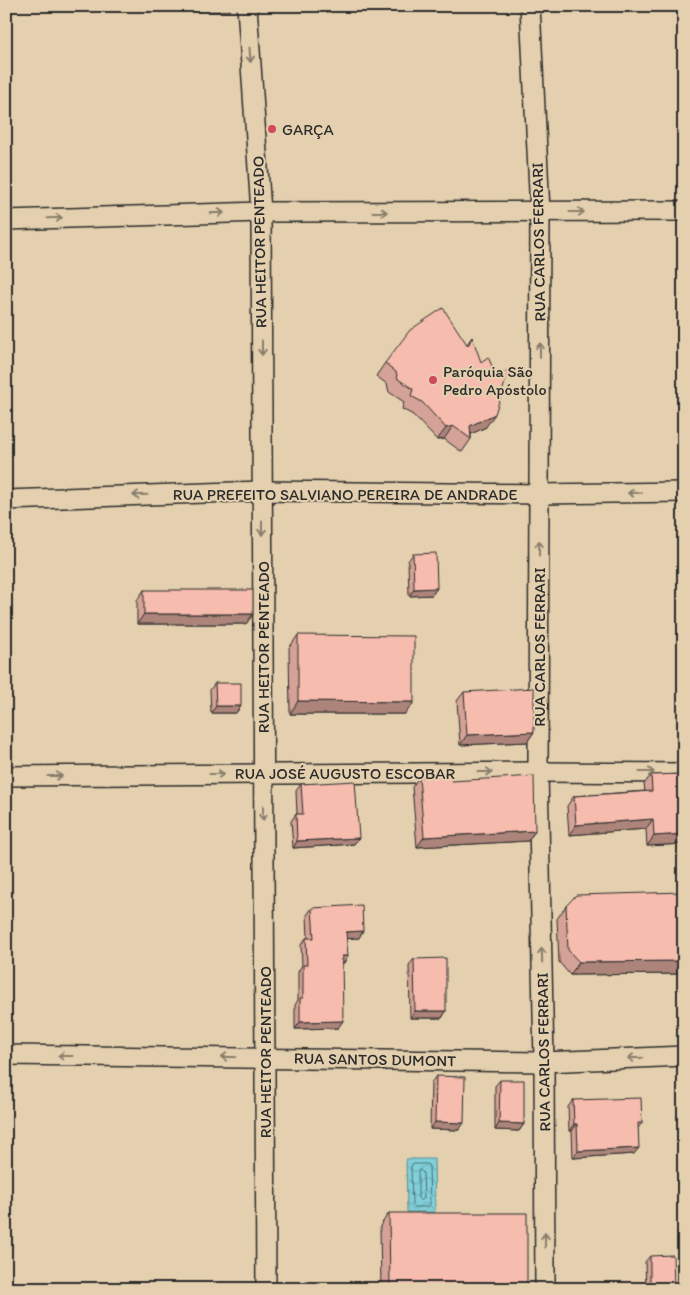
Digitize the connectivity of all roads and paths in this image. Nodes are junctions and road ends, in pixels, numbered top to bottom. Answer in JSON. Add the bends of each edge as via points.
{"nodes":[{"id":1,"x":247,"y":6,"type":"edge"},
{"id":2,"x":530,"y":6,"type":"edge"},
{"id":3,"x":684,"y":211,"type":"edge"},
{"id":4,"x":261,"y":212,"type":"junction"},
{"id":5,"x":540,"y":212,"type":"junction"},
{"id":6,"x":6,"y":220,"type":"edge"},
{"id":7,"x":262,"y":490,"type":"junction"},
{"id":8,"x":684,"y":492,"type":"edge"},
{"id":9,"x":540,"y":494,"type":"junction"},
{"id":10,"x":6,"y":500,"type":"edge"},
{"id":11,"x":538,"y":772,"type":"junction"},
{"id":12,"x":684,"y":773,"type":"edge"},
{"id":13,"x":263,"y":774,"type":"junction"},
{"id":14,"x":6,"y":776,"type":"edge"},
{"id":15,"x":6,"y":1055,"type":"edge"},
{"id":16,"x":684,"y":1056,"type":"edge"},
{"id":17,"x":265,"y":1057,"type":"junction"},
{"id":18,"x":544,"y":1062,"type":"junction"},
{"id":19,"x":266,"y":1289,"type":"edge"},
{"id":20,"x":545,"y":1289,"type":"edge"}],
"edges":[{"from":1,"to":4,"type":"street","name":"RUA HEITOR PENTEADO","one_way":true},
{"from":2,"to":5,"type":"street","name":"RUA CARLOS FERRARI"},
{"from":5,"to":3,"type":"street","one_way":true},
{"from":4,"to":5,"type":"street","one_way":true},
{"from":6,"to":4,"type":"street","one_way":true},
{"from":4,"to":7,"type":"street","name":"RUA HEITOR PENTEADO","one_way":true},
{"from":9,"to":5,"type":"street","name":"RUA CARLOS FERRARI","one_way":true},
{"from":7,"to":9,"type":"street","name":"RUA PREFEITO SALVIANO PEREIRA DE ANDRADE"},
{"from":7,"to":10,"type":"street","name":"RUA PREFEITO SALVIANO PEREIRA DE ANDRADE","one_way":true},
{"from":7,"to":13,"type":"street","name":"RUA HEITOR PENTEADO","one_way":true},
{"from":8,"to":9,"type":"street","name":"RUA PREFEITO SALVIANO PEREIRA DE ANDRADE","one_way":true},
{"from":11,"to":9,"type":"street","name":"RUA CARLOS FERRARI","one_way":true},
{"from":11,"to":12,"type":"street","name":"RUA JOSÉ AUGUSTO ESCOBAR","one_way":true},
{"from":13,"to":11,"type":"street","name":"RUA JOSÉ AUGUSTO ESCOBAR","one_way":true},
{"from":18,"to":11,"type":"street","name":"RUA CARLOS FERRARI","one_way":true},
{"from":14,"to":13,"type":"street","name":"RUA JOSÉ AUGUSTO ESCOBAR","one_way":true},
{"from":13,"to":17,"type":"street","name":"RUA HEITOR PENTEADO","one_way":true},
{"from":17,"to":15,"type":"street","name":"RUA SANTOS DUMONT","one_way":true},
{"from":16,"to":18,"type":"street","name":"RUA SANTOS DUMONT","one_way":true},
{"from":17,"to":18,"type":"street","name":"RUA SANTOS DUMONT"},
{"from":17,"to":19,"type":"street","name":"RUA HEITOR PENTEADO"},
{"from":20,"to":18,"type":"street","name":"RUA CARLOS FERRARI","one_way":true}]}
